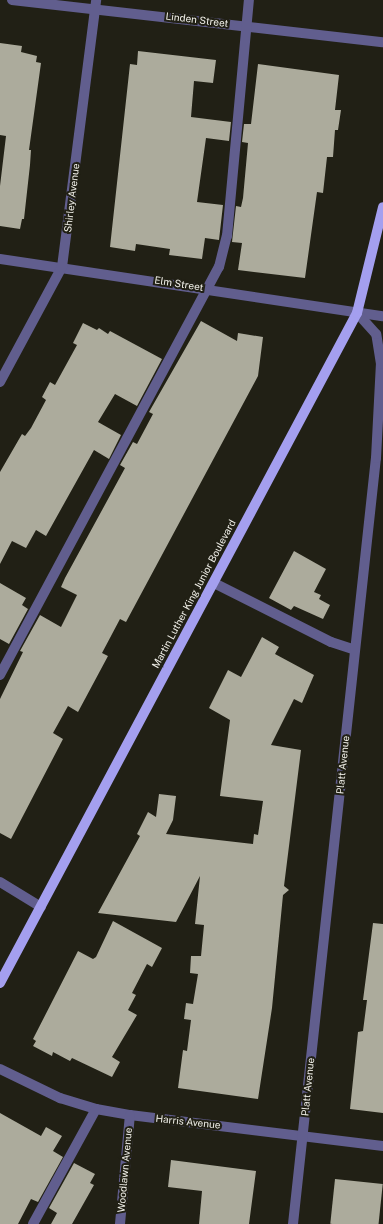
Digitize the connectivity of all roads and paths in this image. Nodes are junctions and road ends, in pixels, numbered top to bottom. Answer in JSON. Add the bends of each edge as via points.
{"nodes":[{"id":1,"x":12,"y":0,"type":"edge"},
{"id":2,"x":249,"y":0,"type":"edge"},
{"id":3,"x":96,"y":4,"type":"edge"},
{"id":4,"x":247,"y":26,"type":"junction"},
{"id":5,"x":383,"y":42,"type":"edge"},
{"id":6,"x":383,"y":207,"type":"edge"},
{"id":7,"x":0,"y":259,"type":"edge"},
{"id":8,"x":62,"y":267,"type":"junction"},
{"id":9,"x":209,"y":288,"type":"junction"},
{"id":10,"x":357,"y":313,"type":"junction"},
{"id":11,"x":383,"y":316,"type":"edge"},
{"id":12,"x":0,"y":382,"type":"edge"},
{"id":13,"x":214,"y":583,"type":"junction"},
{"id":14,"x":355,"y":650,"type":"junction"},
{"id":15,"x":0,"y":675,"type":"edge"},
{"id":16,"x":0,"y":882,"type":"edge"},
{"id":17,"x":41,"y":907,"type":"junction"},
{"id":18,"x":0,"y":983,"type":"edge"},
{"id":19,"x":0,"y":1069,"type":"edge"},
{"id":20,"x":96,"y":1109,"type":"junction"},
{"id":21,"x":130,"y":1115,"type":"junction"},
{"id":22,"x":302,"y":1135,"type":"junction"},
{"id":23,"x":383,"y":1146,"type":"edge"},
{"id":24,"x":33,"y":1224,"type":"edge"},
{"id":25,"x":120,"y":1224,"type":"edge"},
{"id":26,"x":293,"y":1224,"type":"edge"}],
"edges":[{"from":1,"to":3,"type":"street","name":"Linden Street"},
{"from":2,"to":4,"type":"street"},
{"from":3,"to":4,"type":"street","name":"Linden Street"},
{"from":3,"to":8,"type":"street","name":"Shirley Avenue"},
{"from":4,"to":5,"type":"street","name":"Linden Street"},
{"from":4,"to":9,"type":"street","via":[[227,236],[219,267]]},
{"from":6,"to":10,"type":"main road","name":"Martin Luther King Junior Boulevard"},
{"from":7,"to":8,"type":"street","name":"Elm Street"},
{"from":8,"to":9,"type":"street","name":"Elm Street"},
{"from":8,"to":12,"type":"street","name":"Shirley Avenue"},
{"from":9,"to":10,"type":"street","name":"Elm Street"},
{"from":9,"to":15,"type":"street"},
{"from":10,"to":11,"type":"street","name":"Elm Street"},
{"from":10,"to":13,"type":"main road","name":"Martin Luther King Junior Boulevard"},
{"from":10,"to":14,"type":"street","name":"Platt Avenue","via":[[376,334],[381,364],[376,458]]},
{"from":13,"to":14,"type":"street","via":[[331,642]]},
{"from":13,"to":17,"type":"main road","name":"Martin Luther King Junior Boulevard"},
{"from":14,"to":22,"type":"street","name":"Platt Avenue"},
{"from":16,"to":17,"type":"street"},
{"from":17,"to":18,"type":"main road","name":"Martin Luther King Junior Boulevard"},
{"from":19,"to":20,"type":"street","name":"Harris Avenue","via":[[60,1098]]},
{"from":20,"to":21,"type":"street","name":"Harris Avenue"},
{"from":20,"to":24,"type":"street"},
{"from":21,"to":22,"type":"street","name":"Harris Avenue"},
{"from":21,"to":25,"type":"street","name":"Woodlawn Avenue"},
{"from":22,"to":23,"type":"street","name":"Harris Avenue"},
{"from":22,"to":26,"type":"street","name":"Platt Avenue"}]}
